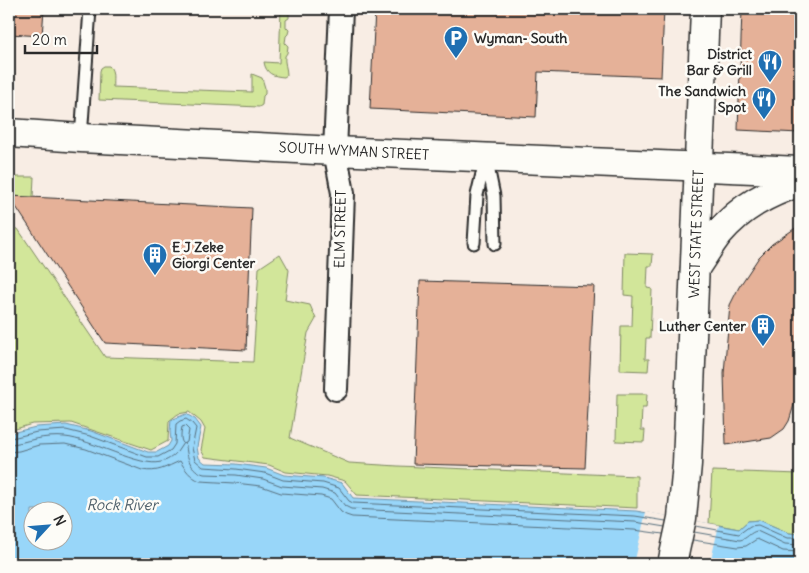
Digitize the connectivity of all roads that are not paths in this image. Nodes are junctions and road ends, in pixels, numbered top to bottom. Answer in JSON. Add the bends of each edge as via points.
{"nodes":[{"id":1,"x":90,"y":9,"type":"edge"},
{"id":2,"x":341,"y":9,"type":"edge"},
{"id":3,"x":705,"y":9,"type":"edge"},
{"id":4,"x":9,"y":132,"type":"edge"},
{"id":5,"x":81,"y":138,"type":"junction"},
{"id":6,"x":335,"y":151,"type":"junction"},
{"id":7,"x":486,"y":157,"type":"junction"},
{"id":8,"x":699,"y":166,"type":"junction"},
{"id":9,"x":800,"y":171,"type":"edge"},
{"id":10,"x":800,"y":182,"type":"edge"},
{"id":11,"x":474,"y":243,"type":"dead end"},
{"id":12,"x":495,"y":244,"type":"dead end"},
{"id":13,"x":695,"y":268,"type":"junction"},
{"id":14,"x":336,"y":390,"type":"dead end"},
{"id":15,"x":672,"y":564,"type":"edge"}],
"edges":[{"from":1,"to":5,"type":"lane"},
{"from":2,"to":6,"type":"street","name":"ELM STREET"},
{"from":3,"to":8,"type":"main road","name":"WEST STATE STREET"},
{"from":4,"to":5,"type":"main road","name":"SOUTH WYMAN STREET"},
{"from":5,"to":6,"type":"main road","name":"SOUTH WYMAN STREET"},
{"from":6,"to":7,"type":"main road","name":"SOUTH WYMAN STREET"},
{"from":6,"to":14,"type":"street","name":"ELM STREET","via":[[343,192]]},
{"from":7,"to":8,"type":"main road","name":"SOUTH WYMAN STREET"},
{"from":7,"to":11,"type":"lane","via":[[477,195]]},
{"from":7,"to":12,"type":"lane","via":[[494,196]]},
{"from":8,"to":9,"type":"main road","name":"SOUTH WYMAN STREET"},
{"from":8,"to":13,"type":"main road","name":"WEST STATE STREET"},
{"from":10,"to":13,"type":"main road","via":[[756,200],[734,218]]},
{"from":13,"to":15,"type":"main road","name":"WEST STATE STREET","via":[[687,464],[682,518]]}]}
